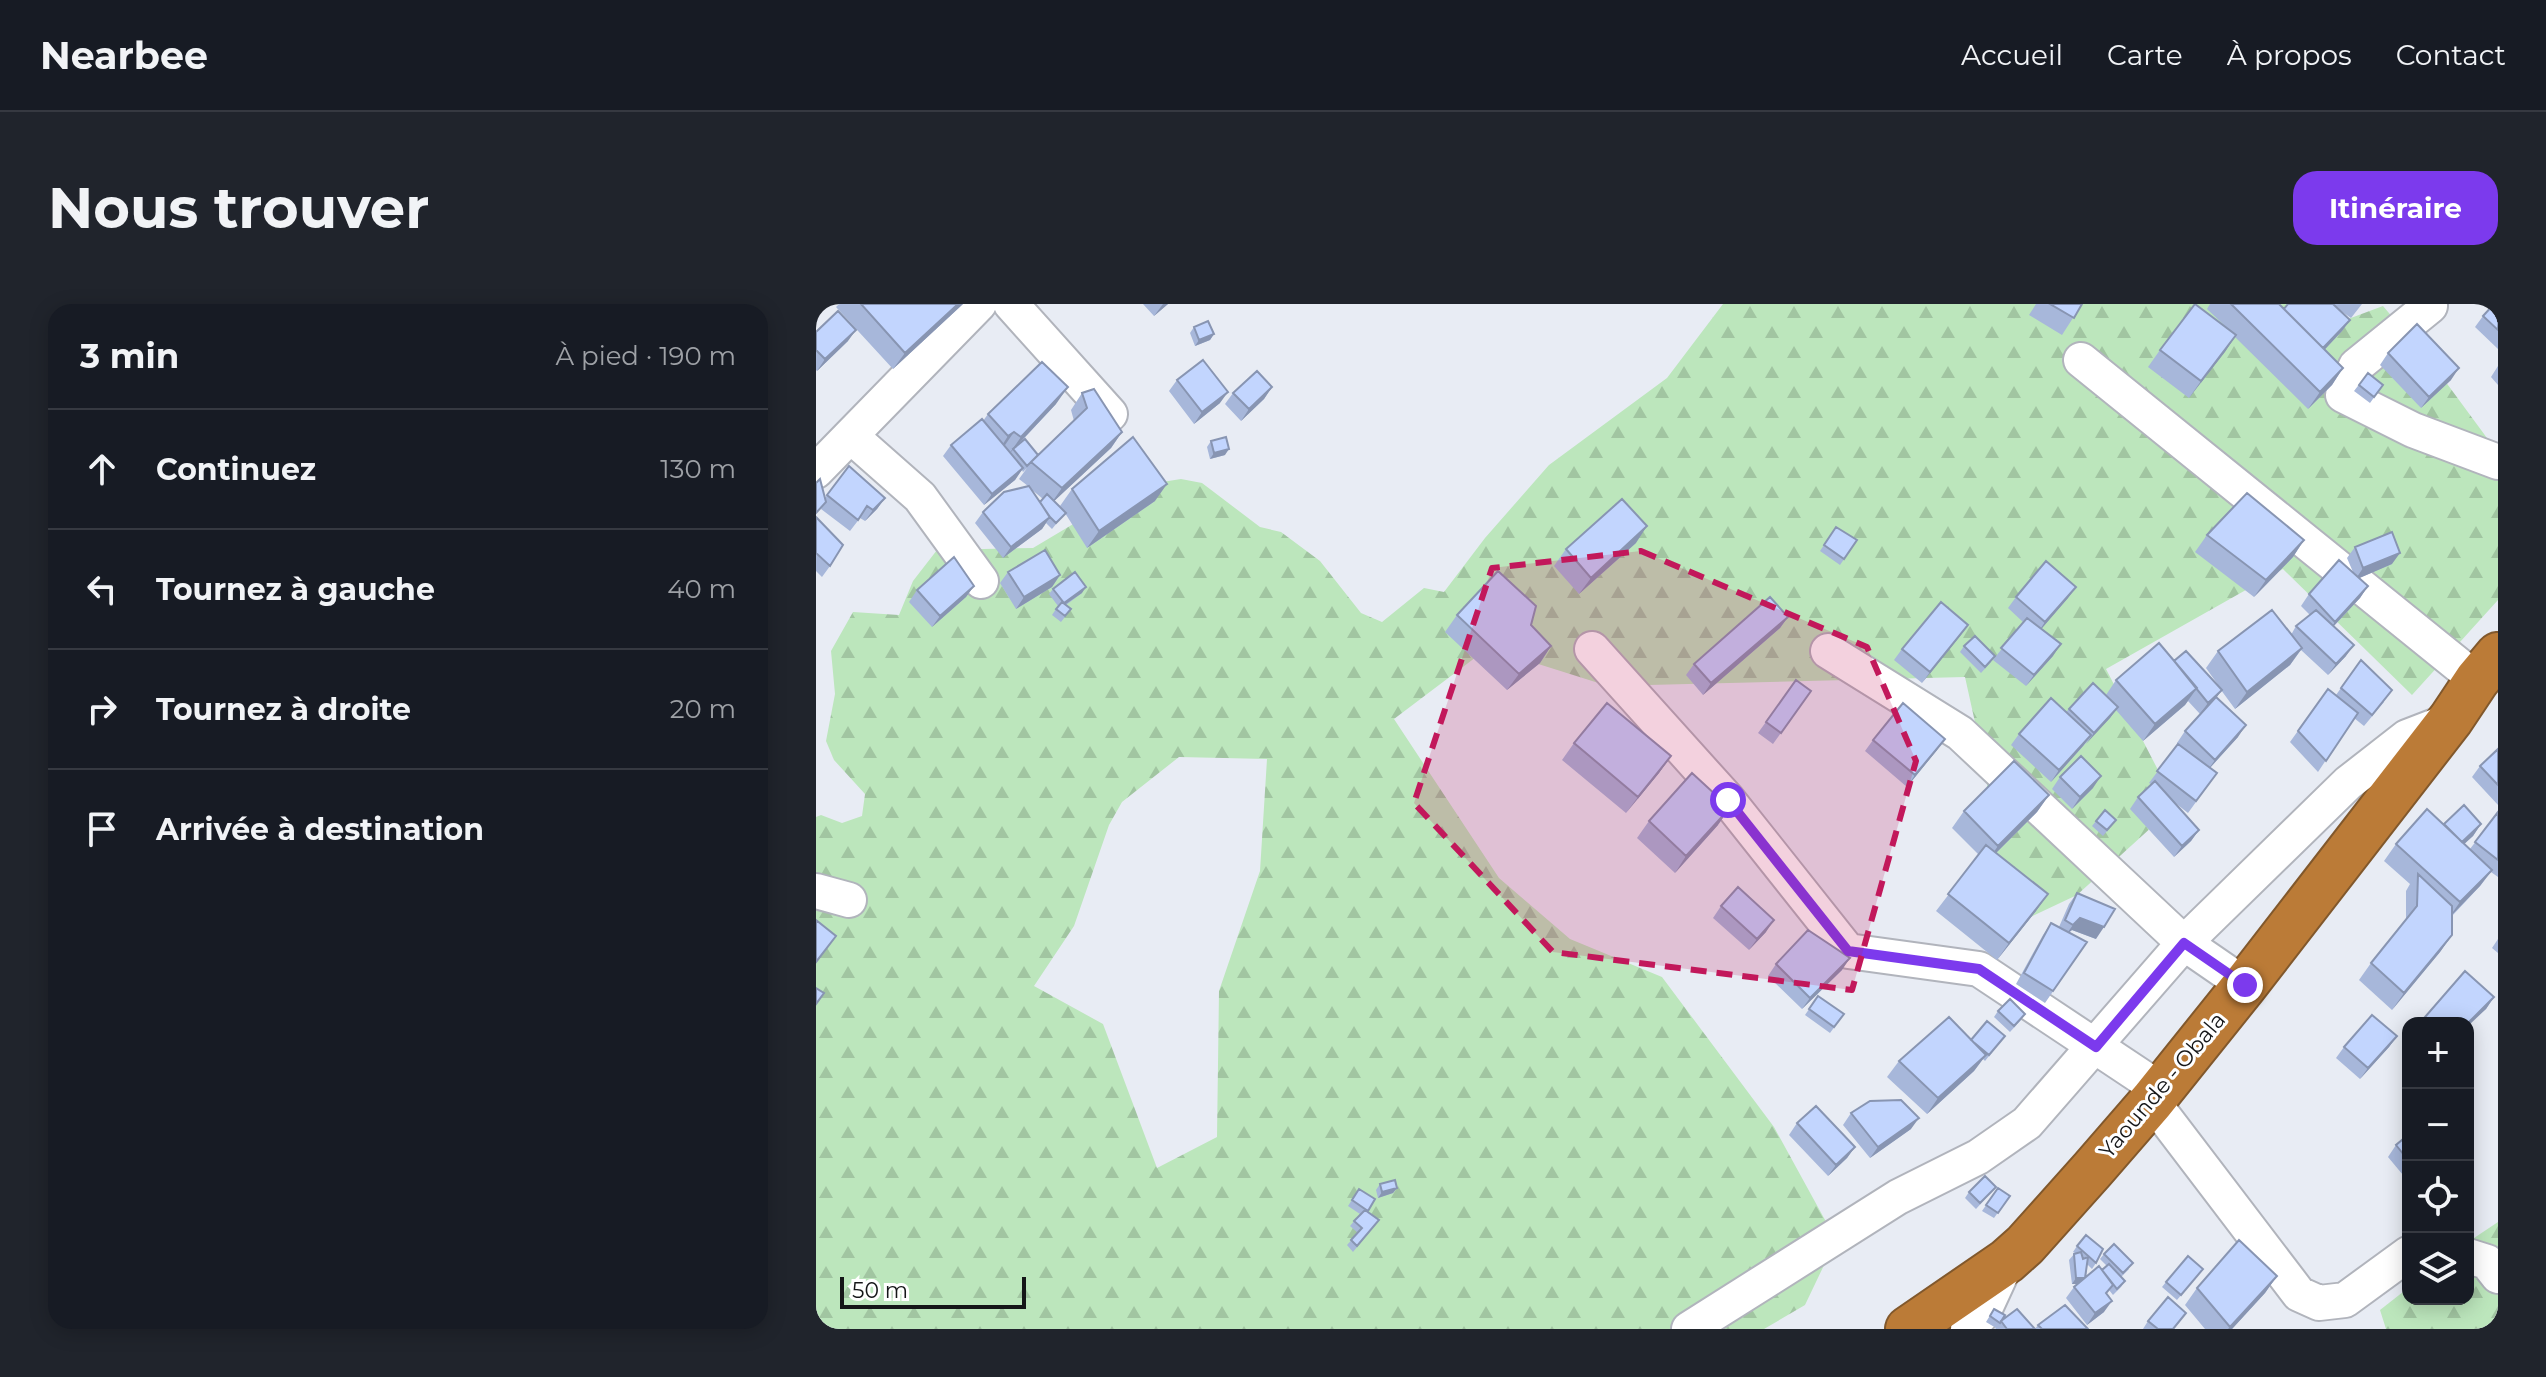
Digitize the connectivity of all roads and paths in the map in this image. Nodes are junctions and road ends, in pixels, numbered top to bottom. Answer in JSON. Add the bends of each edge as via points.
{"nodes":[{"id":1,"x":979,"y":304,"type":"edge"},
{"id":2,"x":1011,"y":304,"type":"edge"},
{"id":3,"x":2429,"y":304,"type":"edge"},
{"id":4,"x":2081,"y":360,"type":"dead end"},
{"id":5,"x":1110,"y":414,"type":"edge"},
{"id":6,"x":852,"y":437,"type":"junction"},
{"id":7,"x":2498,"y":462,"type":"edge"},
{"id":8,"x":816,"y":471,"type":"edge"},
{"id":9,"x":981,"y":581,"type":"dead end"},
{"id":10,"x":1592,"y":649,"type":"dead end"},
{"id":11,"x":1828,"y":651,"type":"dead end"},
{"id":12,"x":2487,"y":667,"type":"edge"},
{"id":13,"x":2451,"y":719,"type":"junction"},
{"id":14,"x":816,"y":891,"type":"edge"},
{"id":15,"x":849,"y":900,"type":"dead end"},
{"id":16,"x":2184,"y":943,"type":"junction"},
{"id":17,"x":2245,"y":985,"type":"junction"},
{"id":18,"x":2096,"y":1047,"type":"junction"},
{"id":19,"x":2156,"y":1096,"type":"junction"},
{"id":20,"x":2402,"y":1258,"type":"edge"},
{"id":21,"x":2474,"y":1258,"type":"edge"},
{"id":22,"x":2007,"y":1261,"type":"junction"},
{"id":23,"x":2498,"y":1276,"type":"edge"},
{"id":24,"x":1689,"y":1329,"type":"edge"},
{"id":25,"x":1908,"y":1329,"type":"edge"},
{"id":26,"x":1968,"y":1329,"type":"edge"}],
"edges":[{"from":1,"to":6,"type":"street"},
{"from":2,"to":5,"type":"street"},
{"from":3,"to":7,"type":"street","via":[[2356,366],[2343,395],[2413,430]]},
{"from":4,"to":12,"type":"street"},
{"from":6,"to":8,"type":"street"},
{"from":6,"to":9,"type":"street","via":[[920,497]]},
{"from":10,"to":18,"type":"street","via":[[1728,800],[1848,951],[1979,969]]},
{"from":11,"to":16,"type":"street","via":[[1960,733]]},
{"from":12,"to":13,"type":"highway","name":"Yaounde - Obala"},
{"from":13,"to":16,"type":"street","via":[[2407,737],[2348,783]]},
{"from":13,"to":17,"type":"highway","name":"Yaounde - Obala"},
{"from":14,"to":15,"type":"street"},
{"from":16,"to":17,"type":"street"},
{"from":16,"to":18,"type":"street"},
{"from":17,"to":19,"type":"highway","name":"Yaounde - Obala"},
{"from":18,"to":19,"type":"street"},
{"from":18,"to":24,"type":"street","via":[[2027,1123],[1978,1157],[1898,1197]]},
{"from":19,"to":20,"type":"street","via":[[2299,1294],[2319,1303],[2345,1300]]},
{"from":19,"to":22,"type":"highway","name":"Yaounde - Obala"},
{"from":21,"to":23,"type":"street","via":[[2487,1262]]},
{"from":22,"to":25,"type":"highway","name":"Yaounde - Obala"},
{"from":22,"to":26,"type":"street","via":[[1983,1313]]}]}
